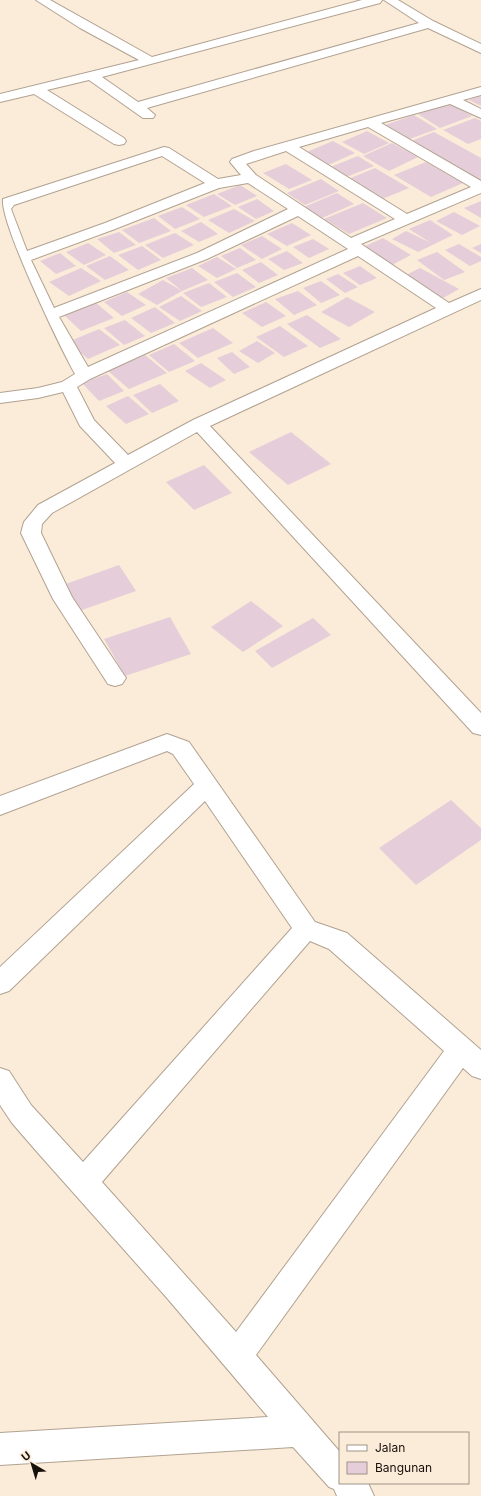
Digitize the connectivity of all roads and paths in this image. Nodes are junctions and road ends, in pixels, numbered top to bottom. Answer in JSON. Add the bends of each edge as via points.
{"nodes":[{"id":1,"x":42,"y":0,"type":"edge"},
{"id":2,"x":376,"y":0,"type":"edge"},
{"id":3,"x":390,"y":0,"type":"edge"},
{"id":4,"x":429,"y":24,"type":"junction"},
{"id":5,"x":481,"y":49,"type":"edge"},
{"id":6,"x":150,"y":61,"type":"junction"},
{"id":7,"x":92,"y":76,"type":"junction"},
{"id":8,"x":37,"y":90,"type":"junction"},
{"id":9,"x":481,"y":91,"type":"edge"},
{"id":10,"x":0,"y":98,"type":"edge"},
{"id":11,"x":451,"y":99,"type":"junction"},
{"id":12,"x":136,"y":107,"type":"junction"},
{"id":13,"x":481,"y":114,"type":"edge"},
{"id":14,"x":150,"y":117,"type":"dead end"},
{"id":15,"x":371,"y":123,"type":"junction"},
{"id":16,"x":119,"y":141,"type":"dead end"},
{"id":17,"x":289,"y":147,"type":"junction"},
{"id":18,"x":251,"y":178,"type":"junction"},
{"id":19,"x":216,"y":184,"type":"junction"},
{"id":20,"x":481,"y":188,"type":"edge"},
{"id":21,"x":299,"y":210,"type":"junction"},
{"id":22,"x":406,"y":220,"type":"junction"},
{"id":23,"x":353,"y":247,"type":"junction"},
{"id":24,"x":22,"y":258,"type":"junction"},
{"id":25,"x":481,"y":294,"type":"edge"},
{"id":26,"x":448,"y":309,"type":"junction"},
{"id":27,"x":50,"y":315,"type":"junction"},
{"id":28,"x":84,"y":375,"type":"junction"},
{"id":29,"x":68,"y":386,"type":"junction"},
{"id":30,"x":0,"y":398,"type":"edge"},
{"id":31,"x":199,"y":424,"type":"junction"},
{"id":32,"x":126,"y":464,"type":"junction"},
{"id":33,"x":115,"y":678,"type":"dead end"},
{"id":34,"x":481,"y":727,"type":"edge"},
{"id":35,"x":208,"y":786,"type":"junction"},
{"id":36,"x":0,"y":806,"type":"edge"},
{"id":37,"x":306,"y":929,"type":"junction"},
{"id":38,"x":0,"y":984,"type":"edge"},
{"id":39,"x":460,"y":1049,"type":"junction"},
{"id":40,"x":481,"y":1067,"type":"edge"},
{"id":41,"x":0,"y":1080,"type":"edge"},
{"id":42,"x":84,"y":1182,"type":"junction"},
{"id":43,"x":237,"y":1355,"type":"junction"},
{"id":44,"x":300,"y":1431,"type":"junction"},
{"id":45,"x":0,"y":1449,"type":"edge"},
{"id":46,"x":339,"y":1475,"type":"edge"},
{"id":47,"x":347,"y":1484,"type":"edge"},
{"id":48,"x":358,"y":1496,"type":"edge"}],
"edges":[{"from":1,"to":6,"type":"street"},
{"from":2,"to":6,"type":"street"},
{"from":3,"to":4,"type":"street"},
{"from":4,"to":5,"type":"street"},
{"from":4,"to":12,"type":"street"},
{"from":6,"to":7,"type":"street"},
{"from":7,"to":8,"type":"street"},
{"from":7,"to":12,"type":"street"},
{"from":8,"to":10,"type":"street"},
{"from":8,"to":16,"type":"street"},
{"from":9,"to":11,"type":"street"},
{"from":11,"to":13,"type":"street"},
{"from":11,"to":15,"type":"street"},
{"from":12,"to":14,"type":"street"},
{"from":15,"to":17,"type":"street"},
{"from":15,"to":20,"type":"street"},
{"from":17,"to":18,"type":"street","via":[[237,162]]},
{"from":17,"to":22,"type":"street"},
{"from":18,"to":19,"type":"street"},
{"from":18,"to":21,"type":"street"},
{"from":19,"to":24,"type":"street"},
{"from":19,"to":24,"type":"street","via":[[164,151],[8,202],[4,209]]},
{"from":20,"to":22,"type":"street"},
{"from":21,"to":23,"type":"street"},
{"from":21,"to":27,"type":"street","via":[[202,256]]},
{"from":22,"to":23,"type":"street"},
{"from":23,"to":26,"type":"street"},
{"from":23,"to":28,"type":"street"},
{"from":24,"to":27,"type":"street"},
{"from":25,"to":26,"type":"street"},
{"from":26,"to":31,"type":"street"},
{"from":27,"to":28,"type":"street"},
{"from":28,"to":29,"type":"street"},
{"from":29,"to":30,"type":"street"},
{"from":29,"to":32,"type":"street","via":[[86,422]]},
{"from":31,"to":32,"type":"street"},
{"from":31,"to":34,"type":"street"},
{"from":32,"to":33,"type":"street","via":[[45,509],[33,522],[31,533],[63,599]]},
{"from":35,"to":36,"type":"street","via":[[181,748],[167,742]]},
{"from":35,"to":37,"type":"street"},
{"from":35,"to":38,"type":"street"},
{"from":37,"to":39,"type":"street","via":[[338,941]]},
{"from":37,"to":42,"type":"street"},
{"from":39,"to":40,"type":"street"},
{"from":39,"to":43,"type":"street"},
{"from":41,"to":42,"type":"street","via":[[12,1102],[42,1140]]},
{"from":42,"to":43,"type":"street"},
{"from":43,"to":44,"type":"street"},
{"from":44,"to":45,"type":"street"},
{"from":44,"to":46,"type":"street"},
{"from":47,"to":48,"type":"street"}]}
